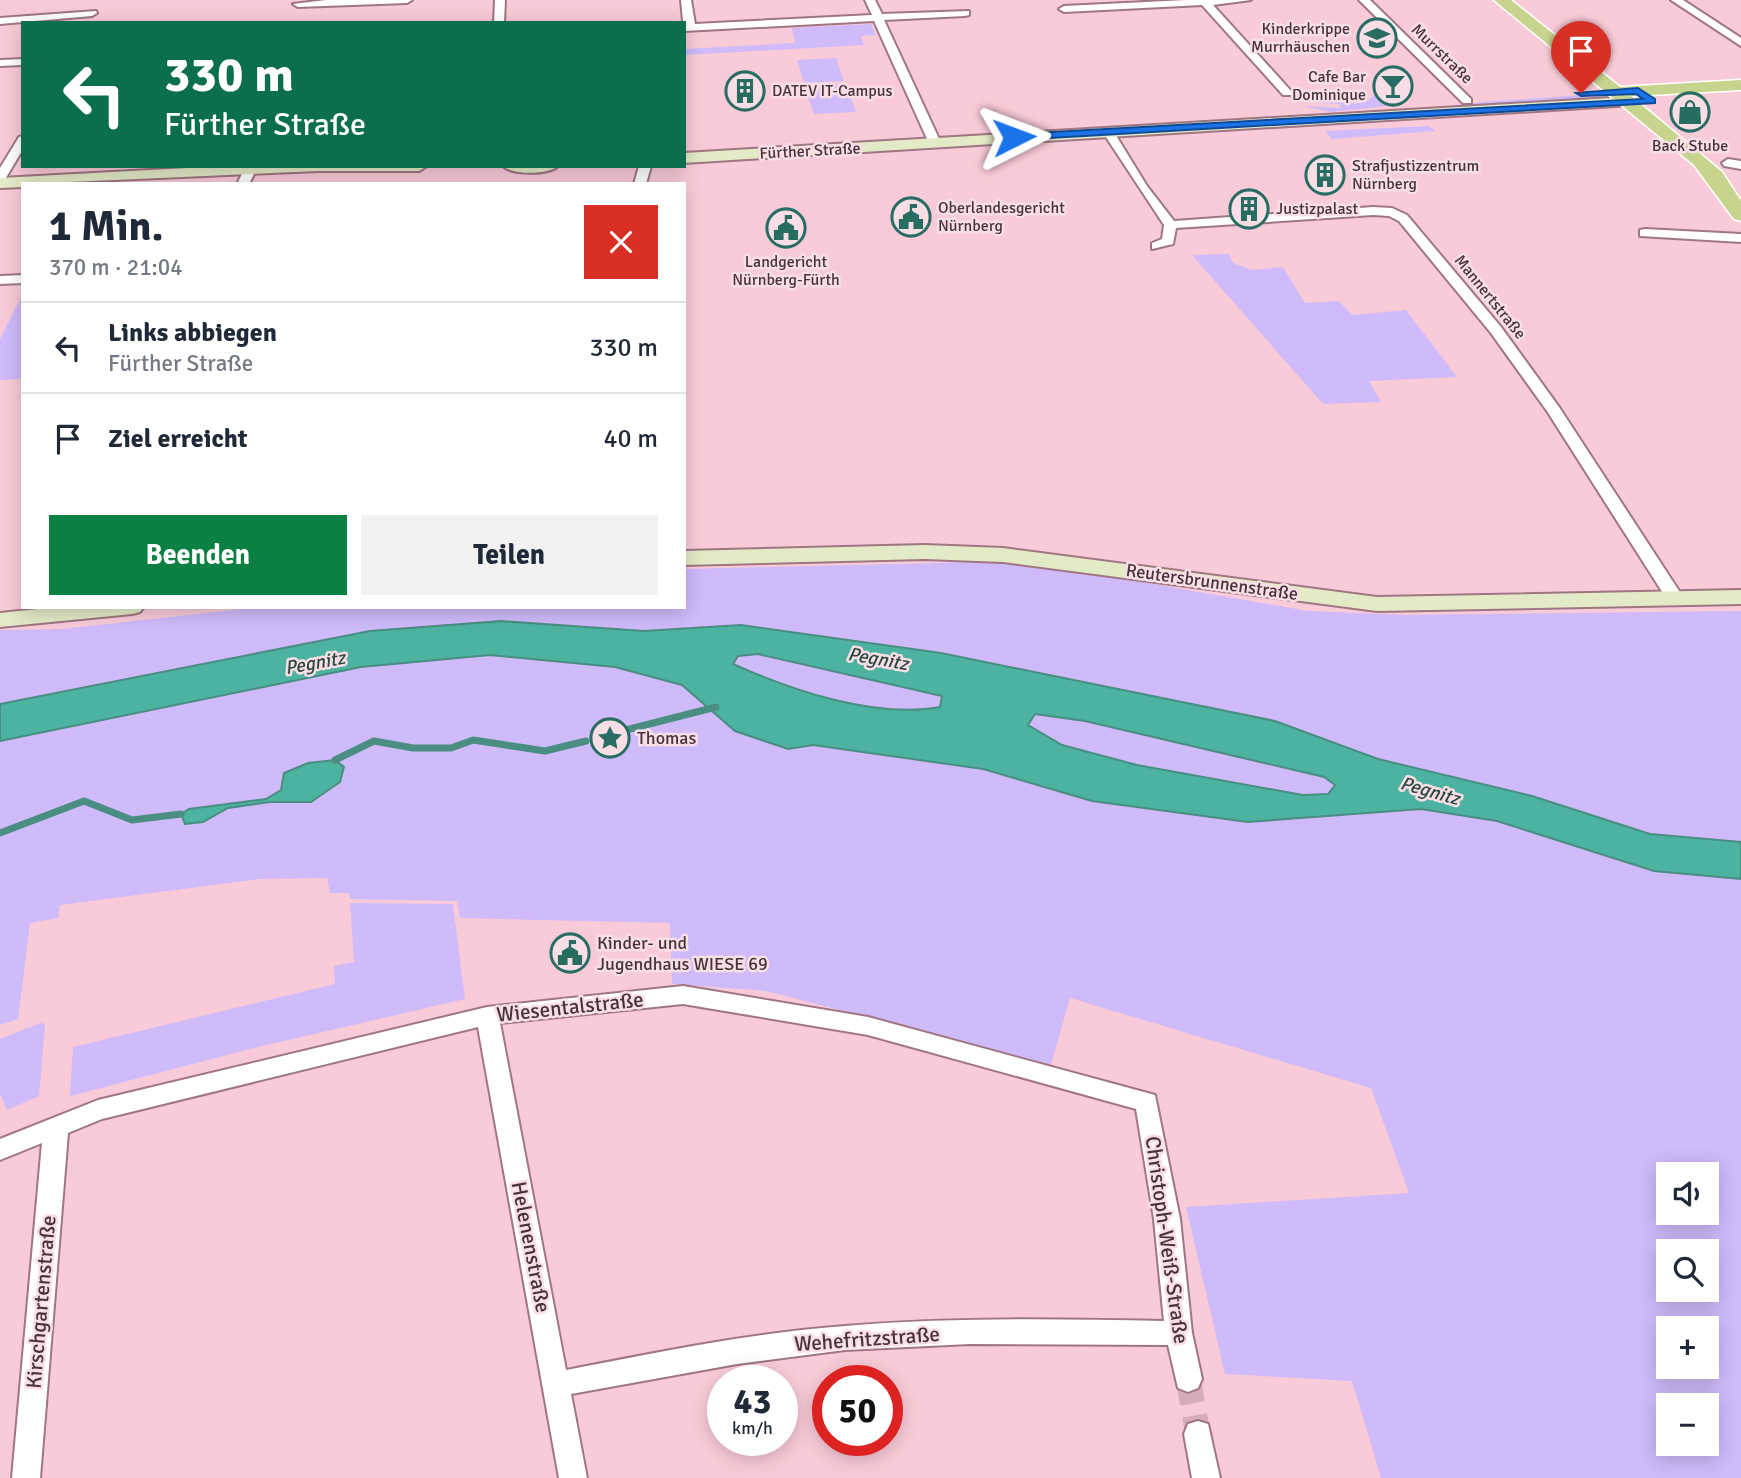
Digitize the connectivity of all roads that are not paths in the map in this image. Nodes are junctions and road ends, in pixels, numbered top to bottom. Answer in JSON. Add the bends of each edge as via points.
{"nodes":[{"id":1,"x":99,"y":0,"type":"edge"},
{"id":2,"x":407,"y":0,"type":"edge"},
{"id":3,"x":500,"y":0,"type":"edge"},
{"id":4,"x":686,"y":0,"type":"edge"},
{"id":5,"x":870,"y":0,"type":"edge"},
{"id":6,"x":1246,"y":0,"type":"edge"},
{"id":7,"x":1364,"y":0,"type":"edge"},
{"id":8,"x":1502,"y":0,"type":"edge"},
{"id":9,"x":1523,"y":0,"type":"edge"},
{"id":10,"x":1676,"y":0,"type":"edge"},
{"id":11,"x":1202,"y":1,"type":"edge"},
{"id":12,"x":297,"y":5,"type":"edge"},
{"id":13,"x":1064,"y":9,"type":"dead end"},
{"id":14,"x":965,"y":13,"type":"dead end"},
{"id":15,"x":89,"y":18,"type":"edge"},
{"id":16,"x":878,"y":18,"type":"junction"},
{"id":17,"x":0,"y":21,"type":"edge"},
{"id":18,"x":499,"y":21,"type":"edge"},
{"id":19,"x":688,"y":28,"type":"edge"},
{"id":20,"x":1741,"y":43,"type":"edge"},
{"id":21,"x":21,"y":62,"type":"edge"},
{"id":22,"x":0,"y":63,"type":"edge"},
{"id":23,"x":1741,"y":85,"type":"edge"},
{"id":24,"x":1287,"y":93,"type":"dead end"},
{"id":25,"x":1633,"y":96,"type":"junction"},
{"id":26,"x":1741,"y":96,"type":"edge"},
{"id":27,"x":1467,"y":101,"type":"junction"},
{"id":28,"x":1322,"y":119,"type":"junction"},
{"id":29,"x":1108,"y":131,"type":"junction"},
{"id":30,"x":934,"y":141,"type":"junction"},
{"id":31,"x":21,"y":143,"type":"edge"},
{"id":32,"x":686,"y":150,"type":"edge"},
{"id":33,"x":686,"y":158,"type":"edge"},
{"id":34,"x":1737,"y":167,"type":"edge"},
{"id":35,"x":302,"y":168,"type":"edge"},
{"id":36,"x":249,"y":173,"type":"edge"},
{"id":37,"x":0,"y":181,"type":"edge"},
{"id":38,"x":1741,"y":215,"type":"edge"},
{"id":39,"x":1170,"y":225,"type":"junction"},
{"id":40,"x":1646,"y":233,"type":"dead end"},
{"id":41,"x":1741,"y":238,"type":"edge"},
{"id":42,"x":1157,"y":246,"type":"dead end"},
{"id":43,"x":21,"y":279,"type":"edge"},
{"id":44,"x":0,"y":280,"type":"edge"},
{"id":45,"x":686,"y":558,"type":"edge"},
{"id":46,"x":1674,"y":597,"type":"junction"},
{"id":47,"x":1741,"y":597,"type":"edge"},
{"id":48,"x":112,"y":609,"type":"edge"},
{"id":49,"x":0,"y":620,"type":"edge"},
{"id":50,"x":487,"y":1016,"type":"junction"},
{"id":51,"x":1147,"y":1102,"type":"joint"},
{"id":52,"x":56,"y":1127,"type":"junction"},
{"id":53,"x":0,"y":1150,"type":"edge"},
{"id":54,"x":1179,"y":1333,"type":"junction"},
{"id":55,"x":1188,"y":1379,"type":"tunnel mouth"},
{"id":56,"x":558,"y":1384,"type":"junction"},
{"id":57,"x":1198,"y":1434,"type":"tunnel mouth"},
{"id":58,"x":26,"y":1478,"type":"edge"},
{"id":59,"x":573,"y":1478,"type":"edge"},
{"id":60,"x":1206,"y":1478,"type":"edge"}],
"edges":[{"from":1,"to":15,"type":"street"},
{"from":2,"to":12,"type":"street"},
{"from":3,"to":18,"type":"street"},
{"from":4,"to":19,"type":"street"},
{"from":5,"to":16,"type":"street"},
{"from":6,"to":11,"type":"street"},
{"from":7,"to":27,"type":"street","name":"Murrstraße"},
{"from":8,"to":25,"type":"main road"},
{"from":9,"to":25,"type":"main road"},
{"from":10,"to":20,"type":"street"},
{"from":11,"to":13,"type":"street"},
{"from":11,"to":24,"type":"street"},
{"from":14,"to":16,"type":"street"},
{"from":15,"to":17,"type":"street"},
{"from":16,"to":19,"type":"street"},
{"from":16,"to":30,"type":"street"},
{"from":21,"to":22,"type":"street"},
{"from":23,"to":25,"type":"main road","name":"Fürther Straße"},
{"from":25,"to":26,"type":"main road","name":"Fürther Straße"},
{"from":25,"to":27,"type":"main road","name":"Fürther Straße"},
{"from":25,"to":28,"type":"main road","name":"Fürther Straße"},
{"from":25,"to":34,"type":"main road"},
{"from":25,"to":38,"type":"main road","via":[[1706,166]]},
{"from":27,"to":28,"type":"main road","name":"Fürther Straße"},
{"from":28,"to":29,"type":"main road","name":"Fürther Straße"},
{"from":29,"to":30,"type":"main road","name":"Fürther Straße"},
{"from":29,"to":39,"type":"street"},
{"from":30,"to":32,"type":"main road","name":"Fürther Straße","via":[[895,138]]},
{"from":30,"to":33,"type":"main road","name":"Fürther Straße"},
{"from":31,"to":37,"type":"street"},
{"from":35,"to":36,"type":"main road"},
{"from":36,"to":37,"type":"main road"},
{"from":39,"to":42,"type":"street","via":[[1168,241]]},
{"from":39,"to":46,"type":"street","name":"Mannertstraße","via":[[1373,211],[1403,218],[1496,330],[1554,410]]},
{"from":40,"to":41,"type":"street"},
{"from":43,"to":44,"type":"street"},
{"from":45,"to":46,"type":"main road","name":"Reutersbrunnenstraße","via":[[925,552],[1003,555],[1377,604]]},
{"from":46,"to":47,"type":"main road","name":"Reutersbrunnenstraße"},
{"from":48,"to":49,"type":"main road"},
{"from":50,"to":51,"type":"street","name":"Wiesentalstraße","via":[[683,995],[867,1026]]},
{"from":50,"to":52,"type":"street","name":"Wiesentalstraße","via":[[98,1110]]},
{"from":50,"to":56,"type":"street","name":"Helenenstraße"},
{"from":51,"to":54,"type":"street","name":"Christoph-Weiß-Straße","via":[[1167,1219]]},
{"from":52,"to":53,"type":"street","name":"Wiesentalstraße"},
{"from":52,"to":58,"type":"street","name":"Kirschgartenstraße"},
{"from":54,"to":55,"type":"street","name":"Christoph-Weiß-Straße"},
{"from":54,"to":56,"type":"street","name":"Wehefritzstraße","via":[[1033,1331],[846,1338],[730,1351]]},
{"from":56,"to":59,"type":"street","name":"Helenenstraße"},
{"from":57,"to":60,"type":"street"}]}
